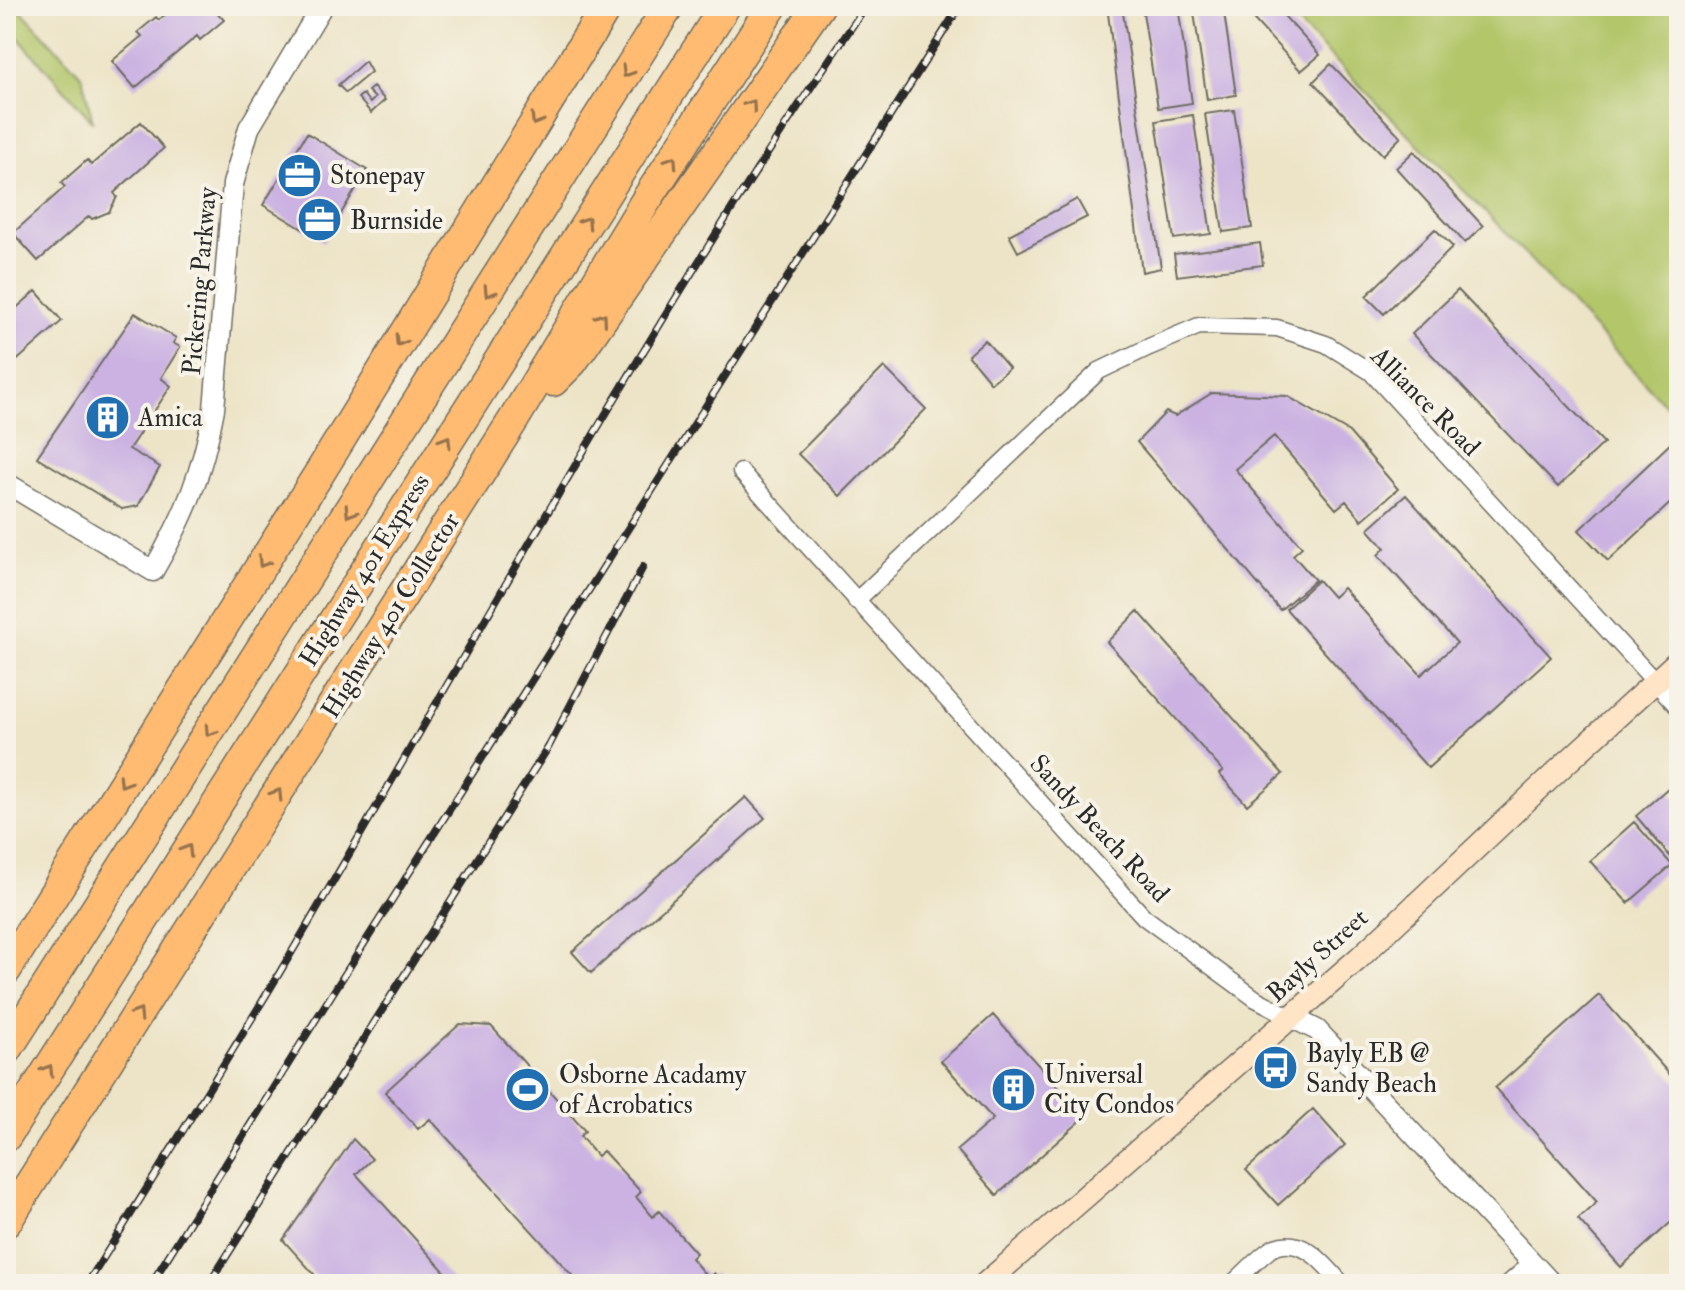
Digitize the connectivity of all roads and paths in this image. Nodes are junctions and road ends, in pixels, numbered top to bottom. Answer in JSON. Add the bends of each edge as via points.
{"nodes":[{"id":1,"x":322,"y":6,"type":"edge"},
{"id":2,"x":607,"y":6,"type":"edge"},
{"id":3,"x":669,"y":6,"type":"edge"},
{"id":4,"x":725,"y":6,"type":"edge"},
{"id":5,"x":772,"y":6,"type":"edge"},
{"id":6,"x":819,"y":6,"type":"edge"},
{"id":7,"x":514,"y":419,"type":"junction"},
{"id":8,"x":741,"y":472,"type":"dead end"},
{"id":9,"x":6,"y":483,"type":"edge"},
{"id":10,"x":856,"y":601,"type":"junction"},
{"id":11,"x":1679,"y":660,"type":"edge"},
{"id":12,"x":1656,"y":681,"type":"junction"},
{"id":13,"x":1679,"y":708,"type":"edge"},
{"id":14,"x":7,"y":968,"type":"edge"},
{"id":15,"x":1291,"y":1017,"type":"junction"},
{"id":16,"x":6,"y":1051,"type":"edge"},
{"id":17,"x":6,"y":1136,"type":"edge"},
{"id":18,"x":6,"y":1222,"type":"edge"},
{"id":19,"x":1532,"y":1263,"type":"junction"},
{"id":20,"x":985,"y":1284,"type":"edge"},
{"id":21,"x":1232,"y":1284,"type":"edge"},
{"id":22,"x":1342,"y":1284,"type":"edge"},
{"id":23,"x":1508,"y":1284,"type":"edge"},
{"id":24,"x":1552,"y":1284,"type":"edge"}],
"edges":[{"from":1,"to":9,"type":"street","name":"Pickering Parkway","via":[[249,128],[233,184],[208,441],[180,524],[153,571]]},
{"from":2,"to":14,"type":"highway","one_way":true},
{"from":3,"to":16,"type":"highway","name":"Highway 401 Express","one_way":true},
{"from":17,"to":4,"type":"highway","name":"Highway 401 Express","one_way":true},
{"from":7,"to":5,"type":"highway","name":"Highway 401 Collector","one_way":true},
{"from":7,"to":6,"type":"highway","one_way":true,"via":[[572,362]]},
{"from":18,"to":7,"type":"highway","name":"Highway 401 Collector","one_way":true},
{"from":8,"to":10,"type":"street","name":"Sandy Beach Road"},
{"from":10,"to":12,"type":"street","name":"Alliance Road","via":[[1099,371],[1199,326],[1277,328],[1326,344],[1371,372]]},
{"from":10,"to":15,"type":"street","name":"Sandy Beach Road","via":[[1144,917],[1256,999]]},
{"from":11,"to":12,"type":"main road","name":"Bayly Street"},
{"from":12,"to":13,"type":"street","name":"Alliance Road"},
{"from":12,"to":15,"type":"main road","name":"Bayly Street"},
{"from":15,"to":19,"type":"street","name":"Sandy Beach Road","via":[[1317,1030]]},
{"from":15,"to":20,"type":"main road","name":"Bayly Street"},
{"from":19,"to":23,"type":"street"},
{"from":19,"to":24,"type":"street","name":"Sandy Beach Road"},
{"from":21,"to":22,"type":"street","via":[[1275,1247],[1297,1245],[1315,1255]]}]}
